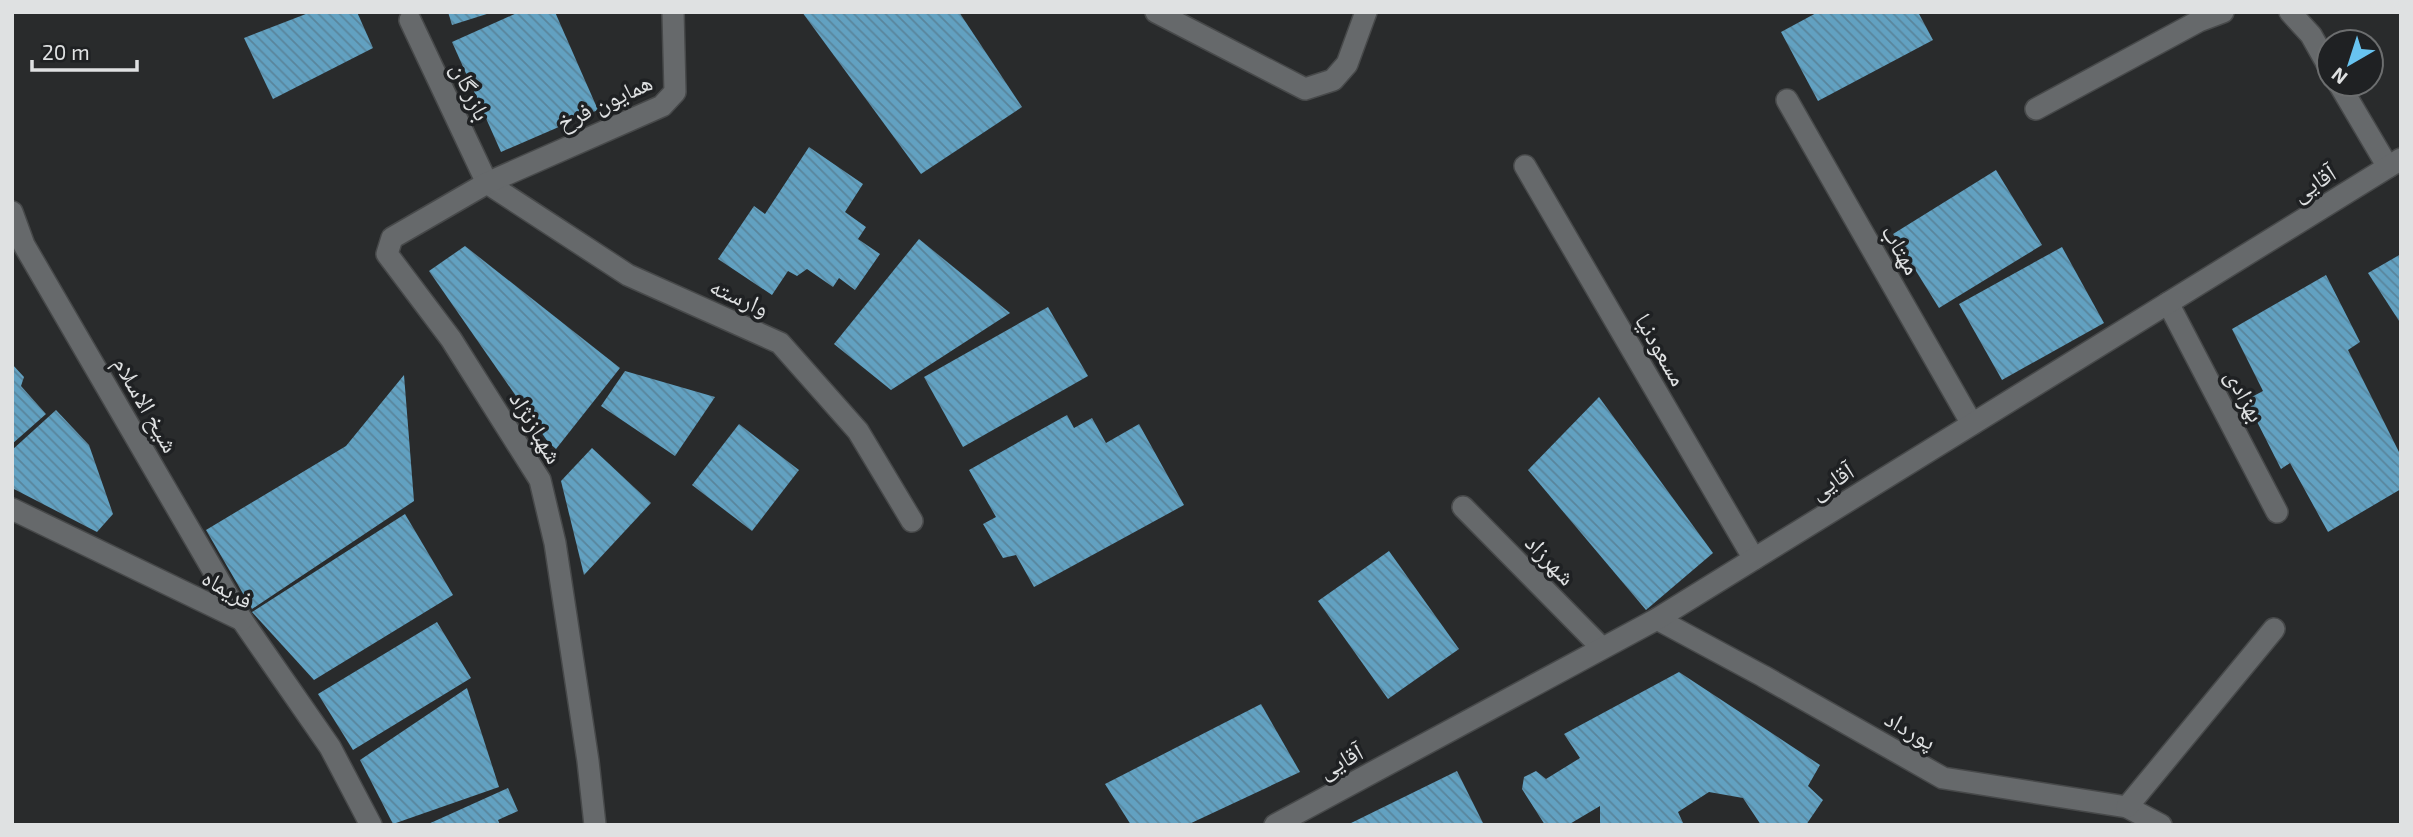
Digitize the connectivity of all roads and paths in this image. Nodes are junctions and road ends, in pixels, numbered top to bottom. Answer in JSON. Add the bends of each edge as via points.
{"nodes":[{"id":1,"x":1156,"y":12,"type":"edge"},
{"id":2,"x":1366,"y":12,"type":"edge"},
{"id":3,"x":2222,"y":12,"type":"edge"},
{"id":4,"x":2290,"y":12,"type":"edge"},
{"id":5,"x":678,"y":15,"type":"edge"},
{"id":6,"x":410,"y":20,"type":"dead end"},
{"id":7,"x":2315,"y":42,"type":"edge"},
{"id":8,"x":2349,"y":98,"type":"edge"},
{"id":9,"x":1787,"y":100,"type":"dead end"},
{"id":10,"x":2036,"y":109,"type":"dead end"},
{"id":11,"x":2394,"y":163,"type":"edge"},
{"id":12,"x":1525,"y":166,"type":"dead end"},
{"id":13,"x":487,"y":183,"type":"junction"},
{"id":14,"x":12,"y":212,"type":"edge"},
{"id":15,"x":2168,"y":303,"type":"junction"},
{"id":16,"x":1972,"y":424,"type":"junction"},
{"id":17,"x":1463,"y":507,"type":"dead end"},
{"id":18,"x":12,"y":509,"type":"edge"},
{"id":19,"x":2277,"y":512,"type":"dead end"},
{"id":20,"x":912,"y":521,"type":"dead end"},
{"id":21,"x":1754,"y":559,"type":"junction"},
{"id":22,"x":1657,"y":619,"type":"junction"},
{"id":23,"x":242,"y":620,"type":"junction"},
{"id":24,"x":2273,"y":629,"type":"dead end"},
{"id":25,"x":1602,"y":648,"type":"junction"},
{"id":26,"x":2127,"y":807,"type":"junction"},
{"id":27,"x":371,"y":825,"type":"edge"},
{"id":28,"x":595,"y":825,"type":"edge"},
{"id":29,"x":1275,"y":825,"type":"edge"},
{"id":30,"x":2161,"y":825,"type":"edge"}],
"edges":[{"from":1,"to":2,"type":"street","via":[[1306,89],[1333,80],[1347,64]]},
{"from":3,"to":10,"type":"street","via":[[2199,20]]},
{"from":4,"to":7,"type":"street"},
{"from":5,"to":13,"type":"street","name":"همایون فرخ","via":[[676,92],[670,101]]},
{"from":6,"to":13,"type":"street","name":"بازرگان"},
{"from":8,"to":11,"type":"street"},
{"from":9,"to":16,"type":"street","name":"مهتاب"},
{"from":11,"to":15,"type":"street","name":"آقایی"},
{"from":12,"to":21,"type":"street","name":"مسعودنیا"},
{"from":13,"to":20,"type":"street","name":"وارسته","via":[[628,275],[780,342],[858,431]]},
{"from":13,"to":28,"type":"street","name":"شهبازنژاد","via":[[392,238],[387,254],[451,339],[540,480],[555,543]]},
{"from":14,"to":23,"type":"street","name":"شیخ الاسلام","via":[[24,245]]},
{"from":15,"to":16,"type":"street","name":"آقایی"},
{"from":15,"to":19,"type":"street","name":"بهزادی"},
{"from":16,"to":21,"type":"street","name":"آقایی"},
{"from":17,"to":25,"type":"street","name":"شهرزاد"},
{"from":18,"to":23,"type":"street","name":"فریماه"},
{"from":21,"to":22,"type":"street","name":"آقایی"},
{"from":22,"to":25,"type":"street","name":"آقایی"},
{"from":22,"to":26,"type":"street","name":"پورداد","via":[[1943,778]]},
{"from":23,"to":27,"type":"street","name":"فریماه","via":[[330,747]]},
{"from":24,"to":26,"type":"street"},
{"from":25,"to":29,"type":"street","name":"آقایی"},
{"from":26,"to":30,"type":"street","name":"پورداد"}]}
